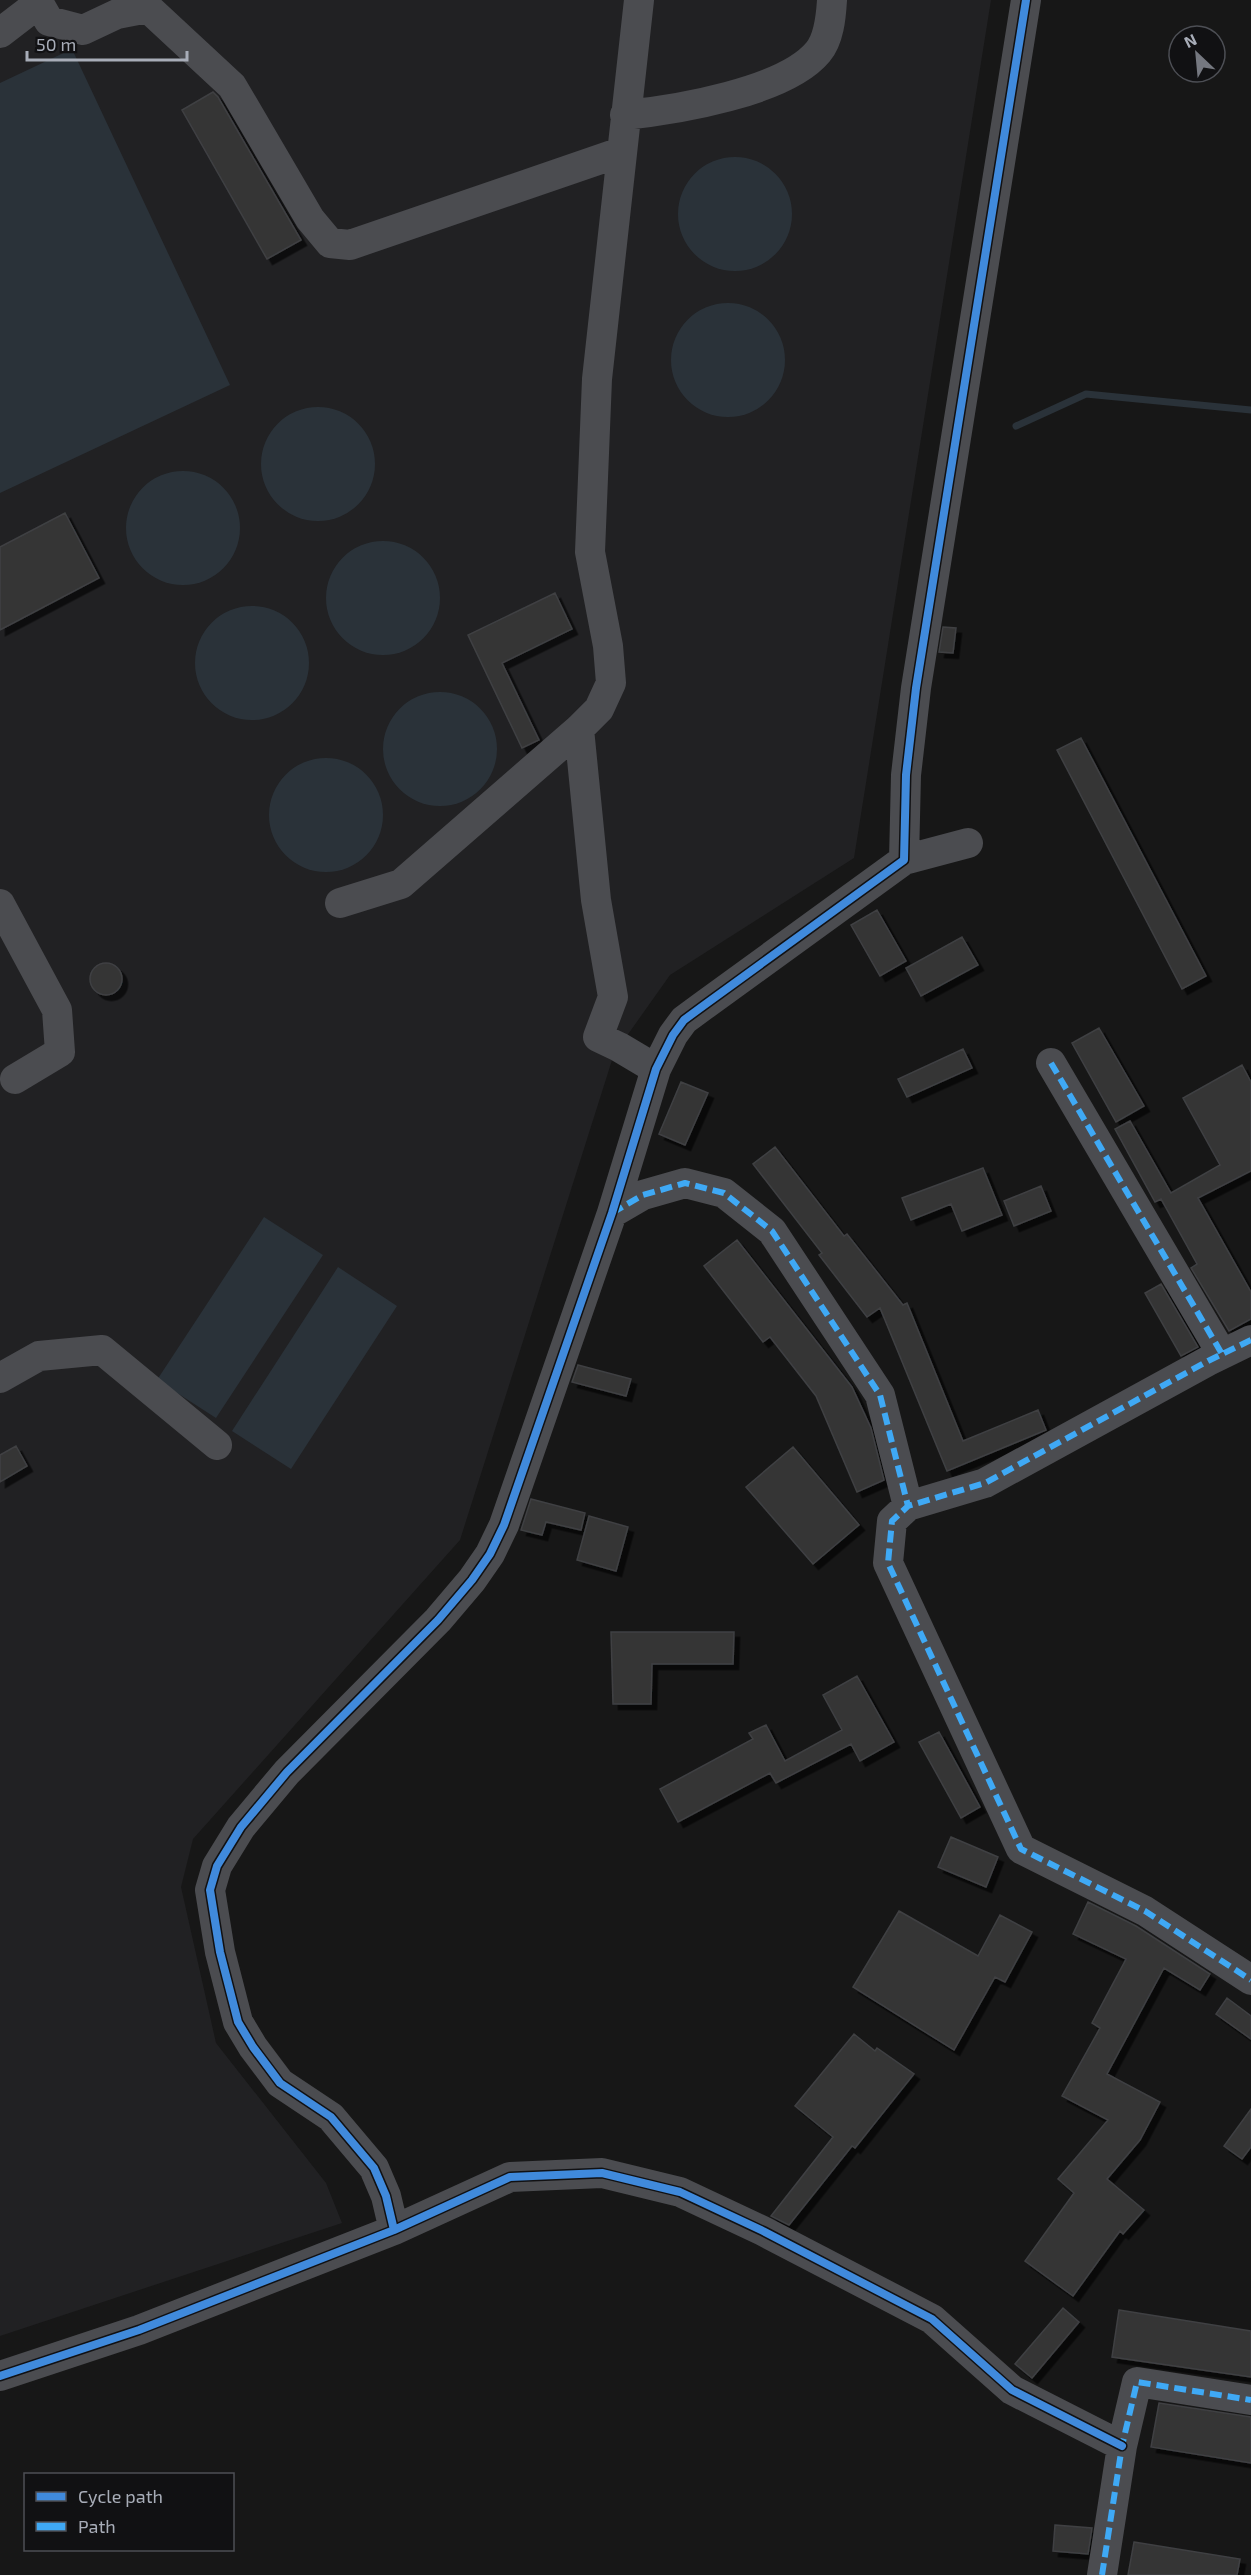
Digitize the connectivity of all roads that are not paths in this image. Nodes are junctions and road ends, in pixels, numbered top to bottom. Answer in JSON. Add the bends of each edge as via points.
{"nodes":[{"id":1,"x":639,"y":0,"type":"edge"},
{"id":2,"x":832,"y":0,"type":"edge"},
{"id":3,"x":1026,"y":0,"type":"edge"},
{"id":4,"x":38,"y":2,"type":"edge"},
{"id":5,"x":0,"y":33,"type":"edge"},
{"id":6,"x":625,"y":115,"type":"junction"},
{"id":7,"x":621,"y":152,"type":"junction"},
{"id":8,"x":579,"y":729,"type":"junction"},
{"id":9,"x":968,"y":843,"type":"dead end"},
{"id":10,"x":904,"y":860,"type":"junction"},
{"id":11,"x":340,"y":903,"type":"dead end"},
{"id":12,"x":0,"y":904,"type":"edge"},
{"id":13,"x":1051,"y":1062,"type":"dead end"},
{"id":14,"x":656,"y":1069,"type":"junction"},
{"id":15,"x":15,"y":1079,"type":"dead end"},
{"id":16,"x":612,"y":1214,"type":"junction"},
{"id":17,"x":1251,"y":1340,"type":"edge"},
{"id":18,"x":1222,"y":1354,"type":"junction"},
{"id":19,"x":0,"y":1378,"type":"edge"},
{"id":20,"x":217,"y":1445,"type":"dead end"},
{"id":21,"x":908,"y":1506,"type":"junction"},
{"id":22,"x":1251,"y":1980,"type":"edge"},
{"id":23,"x":394,"y":2230,"type":"junction"},
{"id":24,"x":0,"y":2376,"type":"edge"},
{"id":25,"x":1251,"y":2400,"type":"edge"},
{"id":26,"x":1122,"y":2446,"type":"junction"},
{"id":27,"x":1102,"y":2575,"type":"edge"}],
"edges":[{"from":1,"to":6,"type":"street"},
{"from":2,"to":6,"type":"street","via":[[831,21],[820,50],[805,66],[708,102]]},
{"from":3,"to":10,"type":"street","via":[[916,688],[906,776]]},
{"from":4,"to":5,"type":"street"},
{"from":4,"to":7,"type":"street","via":[[49,21],[83,30],[117,14],[148,8],[232,86],[310,219],[330,243],[350,245]]},
{"from":6,"to":7,"type":"street"},
{"from":7,"to":8,"type":"street","via":[[597,379],[590,552],[611,683],[599,709]]},
{"from":8,"to":11,"type":"street","via":[[401,884]]},
{"from":8,"to":14,"type":"street","via":[[596,900],[613,997],[598,1037]]},
{"from":9,"to":10,"type":"street"},
{"from":10,"to":14,"type":"street","via":[[684,1020]]},
{"from":12,"to":15,"type":"street","via":[[57,1010],[60,1052]]},
{"from":13,"to":18,"type":"street"},
{"from":14,"to":16,"type":"street"},
{"from":16,"to":21,"type":"street","via":[[643,1195],[685,1183],[724,1193],[772,1231],[880,1395]]},
{"from":16,"to":23,"type":"street","via":[[504,1525],[490,1554],[438,1620],[287,1772],[241,1827],[217,1866],[210,1890],[220,1952],[238,2022],[280,2083],[331,2116],[374,2168]]},
{"from":17,"to":18,"type":"street"},
{"from":18,"to":21,"type":"street","via":[[985,1483]]},
{"from":19,"to":20,"type":"street","via":[[39,1356],[102,1350]]},
{"from":21,"to":22,"type":"street","via":[[892,1521],[888,1563],[1021,1849],[1145,1911]]},
{"from":23,"to":24,"type":"street","via":[[139,2330]]},
{"from":23,"to":26,"type":"street","via":[[510,2176],[602,2173],[680,2192],[932,2319],[1011,2390]]},
{"from":25,"to":26,"type":"street","via":[[1137,2382]]},
{"from":26,"to":27,"type":"street"}]}
